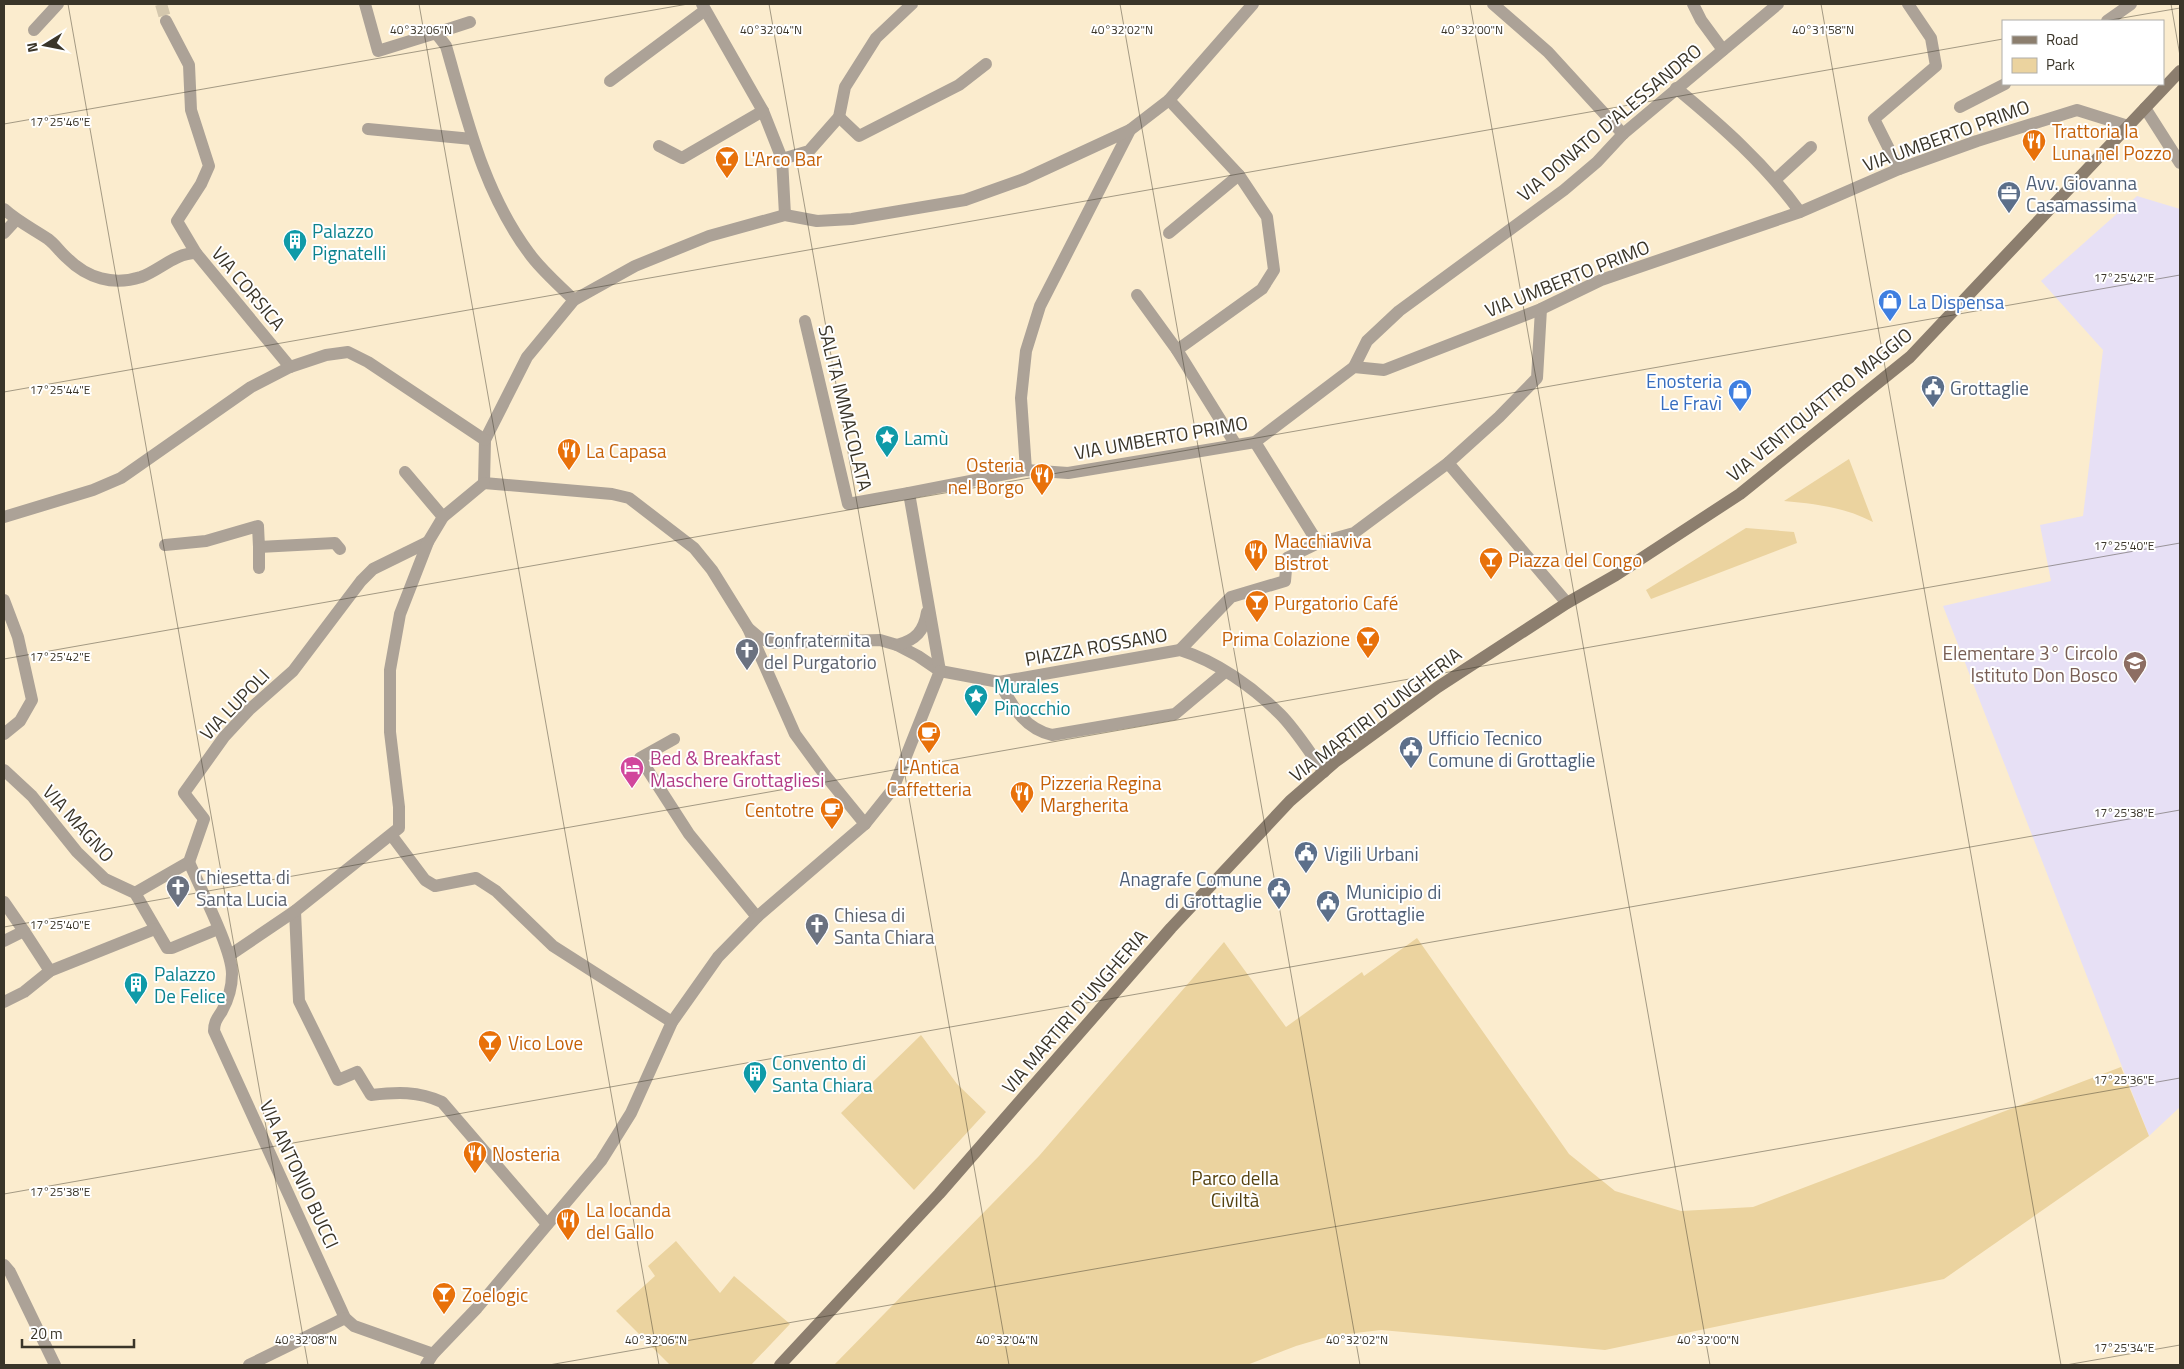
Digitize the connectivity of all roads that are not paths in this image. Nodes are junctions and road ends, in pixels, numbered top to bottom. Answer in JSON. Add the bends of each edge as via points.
{"nodes":[{"id":1,"x":58,"y":4,"type":"edge"},
{"id":2,"x":365,"y":4,"type":"edge"},
{"id":3,"x":912,"y":4,"type":"edge"},
{"id":4,"x":1253,"y":4,"type":"edge"},
{"id":5,"x":1493,"y":4,"type":"edge"},
{"id":6,"x":1693,"y":4,"type":"edge"},
{"id":7,"x":1778,"y":4,"type":"edge"},
{"id":8,"x":1908,"y":4,"type":"edge"},
{"id":9,"x":2131,"y":4,"type":"edge"},
{"id":10,"x":703,"y":7,"type":"edge"},
{"id":11,"x":2108,"y":20,"type":"edge"},
{"id":12,"x":166,"y":21,"type":"tunnel mouth"},
{"id":13,"x":470,"y":22,"type":"dead end"},
{"id":14,"x":34,"y":30,"type":"dead end"},
{"id":15,"x":436,"y":33,"type":"junction"},
{"id":16,"x":1723,"y":50,"type":"junction"},
{"id":17,"x":986,"y":64,"type":"dead end"},
{"id":18,"x":2180,"y":71,"type":"edge"},
{"id":19,"x":610,"y":81,"type":"dead end"},
{"id":20,"x":2002,"y":85,"type":"edge"},
{"id":21,"x":1676,"y":88,"type":"junction"},
{"id":22,"x":1169,"y":100,"type":"junction"},
{"id":23,"x":1960,"y":107,"type":"dead end"},
{"id":24,"x":2145,"y":108,"type":"junction"},
{"id":25,"x":763,"y":110,"type":"junction"},
{"id":26,"x":839,"y":117,"type":"junction"},
{"id":27,"x":2128,"y":126,"type":"junction"},
{"id":28,"x":368,"y":129,"type":"dead end"},
{"id":29,"x":1130,"y":130,"type":"junction"},
{"id":30,"x":1622,"y":134,"type":"junction"},
{"id":31,"x":472,"y":139,"type":"junction"},
{"id":32,"x":660,"y":146,"type":"dead end"},
{"id":33,"x":1811,"y":147,"type":"dead end"},
{"id":34,"x":782,"y":159,"type":"junction"},
{"id":35,"x":2180,"y":163,"type":"edge"},
{"id":36,"x":1899,"y":169,"type":"junction"},
{"id":37,"x":1239,"y":175,"type":"junction"},
{"id":38,"x":1776,"y":179,"type":"junction"},
{"id":39,"x":4,"y":208,"type":"edge"},
{"id":40,"x":1800,"y":212,"type":"junction"},
{"id":41,"x":785,"y":215,"type":"junction"},
{"id":42,"x":16,"y":220,"type":"junction"},
{"id":43,"x":4,"y":233,"type":"edge"},
{"id":44,"x":1169,"y":234,"type":"dead end"},
{"id":45,"x":196,"y":253,"type":"junction"},
{"id":46,"x":1137,"y":295,"type":"dead end"},
{"id":47,"x":574,"y":300,"type":"junction"},
{"id":48,"x":1541,"y":309,"type":"junction"},
{"id":49,"x":805,"y":321,"type":"dead end"},
{"id":50,"x":1177,"y":350,"type":"junction"},
{"id":51,"x":290,"y":367,"type":"junction"},
{"id":52,"x":1354,"y":367,"type":"junction"},
{"id":53,"x":485,"y":440,"type":"junction"},
{"id":54,"x":1256,"y":442,"type":"junction"},
{"id":55,"x":1236,"y":445,"type":"junction"},
{"id":56,"x":1448,"y":463,"type":"junction"},
{"id":57,"x":1026,"y":470,"type":"junction"},
{"id":58,"x":405,"y":472,"type":"dead end"},
{"id":59,"x":484,"y":483,"type":"junction"},
{"id":60,"x":909,"y":493,"type":"junction"},
{"id":61,"x":4,"y":517,"type":"edge"},
{"id":62,"x":443,"y":517,"type":"junction"},
{"id":63,"x":428,"y":542,"type":"junction"},
{"id":64,"x":1318,"y":543,"type":"junction"},
{"id":65,"x":165,"y":545,"type":"dead end"},
{"id":66,"x":259,"y":547,"type":"junction"},
{"id":67,"x":340,"y":550,"type":"dead end"},
{"id":68,"x":259,"y":568,"type":"dead end"},
{"id":69,"x":4,"y":600,"type":"edge"},
{"id":70,"x":1567,"y":603,"type":"junction"},
{"id":71,"x":928,"y":604,"type":"junction"},
{"id":72,"x":748,"y":628,"type":"junction"},
{"id":73,"x":897,"y":645,"type":"junction"},
{"id":74,"x":1180,"y":650,"type":"junction"},
{"id":75,"x":940,"y":671,"type":"junction"},
{"id":76,"x":1225,"y":672,"type":"junction"},
{"id":77,"x":999,"y":682,"type":"junction"},
{"id":78,"x":4,"y":734,"type":"edge"},
{"id":79,"x":674,"y":739,"type":"dead end"},
{"id":80,"x":4,"y":770,"type":"edge"},
{"id":81,"x":1324,"y":772,"type":"junction"},
{"id":82,"x":865,"y":824,"type":"junction"},
{"id":83,"x":392,"y":836,"type":"junction"},
{"id":84,"x":190,"y":862,"type":"junction"},
{"id":85,"x":135,"y":893,"type":"junction"},
{"id":86,"x":4,"y":902,"type":"edge"},
{"id":87,"x":295,"y":911,"type":"junction"},
{"id":88,"x":757,"y":917,"type":"junction"},
{"id":89,"x":155,"y":929,"type":"junction"},
{"id":90,"x":218,"y":929,"type":"junction"},
{"id":91,"x":24,"y":931,"type":"junction"},
{"id":92,"x":4,"y":941,"type":"edge"},
{"id":93,"x":230,"y":954,"type":"junction"},
{"id":94,"x":50,"y":971,"type":"junction"},
{"id":95,"x":4,"y":1002,"type":"edge"},
{"id":96,"x":672,"y":1022,"type":"junction"},
{"id":97,"x":547,"y":1224,"type":"junction"},
{"id":98,"x":4,"y":1265,"type":"edge"},
{"id":99,"x":345,"y":1318,"type":"junction"},
{"id":100,"x":430,"y":1360,"type":"edge"},
{"id":101,"x":55,"y":1365,"type":"edge"},
{"id":102,"x":249,"y":1365,"type":"edge"},
{"id":103,"x":780,"y":1365,"type":"edge"}],
"edges":[{"from":1,"to":14,"type":"street"},
{"from":2,"to":15,"type":"street","via":[[378,51]]},
{"from":3,"to":26,"type":"street","via":[[876,38],[844,86]]},
{"from":4,"to":22,"type":"street"},
{"from":5,"to":30,"type":"street","via":[[1548,52]]},
{"from":6,"to":16,"type":"street"},
{"from":7,"to":16,"type":"street","name":"VIA DONATO D'ALESSANDRO"},
{"from":8,"to":36,"type":"street","via":[[1931,38],[1936,66],[1874,119]]},
{"from":9,"to":11,"type":"street"},
{"from":10,"to":19,"type":"street"},
{"from":10,"to":25,"type":"street"},
{"from":12,"to":45,"type":"street","via":[[189,65],[191,110],[209,166],[178,222]]},
{"from":13,"to":15,"type":"street"},
{"from":15,"to":31,"type":"street","via":[[446,46]]},
{"from":16,"to":21,"type":"street","name":"VIA DONATO D'ALESSANDRO"},
{"from":17,"to":26,"type":"street","via":[[959,85],[859,136]]},
{"from":18,"to":24,"type":"street","name":"VIA VENTIQUATTRO MAGGIO"},
{"from":20,"to":23,"type":"street"},
{"from":21,"to":30,"type":"street","name":"VIA DONATO D'ALESSANDRO"},
{"from":21,"to":38,"type":"street"},
{"from":22,"to":29,"type":"street"},
{"from":22,"to":37,"type":"street"},
{"from":24,"to":27,"type":"street","name":"VIA VENTIQUATTRO MAGGIO"},
{"from":24,"to":35,"type":"street"},
{"from":25,"to":32,"type":"street","via":[[682,158]]},
{"from":25,"to":34,"type":"street"},
{"from":26,"to":34,"type":"street","via":[[809,151]]},
{"from":27,"to":36,"type":"street","name":"VIA UMBERTO PRIMO","via":[[2077,110]]},
{"from":27,"to":70,"type":"street","name":"VIA VENTIQUATTRO MAGGIO","via":[[1910,357],[1740,494]]},
{"from":28,"to":31,"type":"street"},
{"from":29,"to":41,"type":"street","via":[[1024,179],[965,200],[817,221]]},
{"from":29,"to":57,"type":"street","via":[[1040,306],[1026,351],[1020,398]]},
{"from":30,"to":52,"type":"street","name":"VIA DONATO D'ALESSANDRO","via":[[1597,162],[1564,190],[1400,311],[1367,342]]},
{"from":31,"to":47,"type":"street","via":[[492,192],[507,219],[530,255]]},
{"from":33,"to":38,"type":"street"},
{"from":34,"to":41,"type":"street"},
{"from":36,"to":40,"type":"street","name":"VIA UMBERTO PRIMO"},
{"from":37,"to":44,"type":"street"},
{"from":37,"to":50,"type":"street","via":[[1267,216],[1274,270],[1262,289]]},
{"from":38,"to":40,"type":"street"},
{"from":39,"to":42,"type":"street","name":"VIA CORSICA"},
{"from":40,"to":48,"type":"street","name":"VIA UMBERTO PRIMO","via":[[1601,280]]},
{"from":41,"to":47,"type":"street","via":[[709,236],[635,266]]},
{"from":42,"to":43,"type":"street"},
{"from":42,"to":45,"type":"street","name":"VIA CORSICA","via":[[50,241],[92,278],[117,281],[140,277],[185,253]]},
{"from":45,"to":51,"type":"street","name":"VIA CORSICA"},
{"from":46,"to":50,"type":"street"},
{"from":47,"to":53,"type":"street","via":[[528,357]]},
{"from":48,"to":52,"type":"street","name":"VIA UMBERTO PRIMO","via":[[1384,370]]},
{"from":48,"to":56,"type":"street","via":[[1537,378]]},
{"from":49,"to":60,"type":"street","name":"SALITA IMMACOLATA","via":[[848,504]]},
{"from":50,"to":55,"type":"street"},
{"from":51,"to":53,"type":"street","via":[[326,355],[348,352]]},
{"from":51,"to":61,"type":"street","via":[[251,387],[120,478],[93,490]]},
{"from":52,"to":54,"type":"street","name":"VIA UMBERTO PRIMO"},
{"from":53,"to":59,"type":"street"},
{"from":54,"to":55,"type":"street","name":"VIA UMBERTO PRIMO"},
{"from":54,"to":64,"type":"street"},
{"from":55,"to":57,"type":"street","name":"VIA UMBERTO PRIMO","via":[[1068,473]]},
{"from":56,"to":64,"type":"street","via":[[1354,533]]},
{"from":56,"to":70,"type":"street"},
{"from":57,"to":60,"type":"street","name":"VIA UMBERTO PRIMO"},
{"from":58,"to":62,"type":"street"},
{"from":59,"to":62,"type":"street"},
{"from":59,"to":72,"type":"street","via":[[630,498],[694,548],[712,570]]},
{"from":60,"to":71,"type":"street"},
{"from":62,"to":63,"type":"street"},
{"from":63,"to":83,"type":"street","via":[[400,614],[390,670],[390,732],[399,807],[399,828]]},
{"from":63,"to":84,"type":"street","name":"VIA LUPOLI","via":[[359,578],[293,671],[224,737],[184,793],[204,820]]},
{"from":64,"to":74,"type":"street","via":[[1287,558],[1285,581],[1231,597]]},
{"from":65,"to":66,"type":"street","via":[[206,542],[258,526]]},
{"from":66,"to":67,"type":"street","via":[[334,543]]},
{"from":66,"to":68,"type":"street"},
{"from":69,"to":78,"type":"street","via":[[18,637],[32,700],[20,721]]},
{"from":70,"to":81,"type":"street","name":"VIA MARTIRI D'UNGHERIA","via":[[1438,687]]},
{"from":71,"to":73,"type":"street","via":[[925,623],[918,635],[910,642]]},
{"from":71,"to":75,"type":"street"},
{"from":72,"to":73,"type":"street","via":[[774,644],[880,640]]},
{"from":72,"to":82,"type":"street","via":[[795,734]]},
{"from":73,"to":75,"type":"street"},
{"from":74,"to":76,"type":"street","name":"PIAZZA ROSSANO","via":[[1202,656]]},
{"from":74,"to":77,"type":"street","name":"PIAZZA ROSSANO"},
{"from":75,"to":77,"type":"street","name":"PIAZZA ROSSANO"},
{"from":75,"to":82,"type":"street","via":[[893,790]]},
{"from":76,"to":77,"type":"street","via":[[1175,714],[1052,735],[1037,731],[1023,719]]},
{"from":76,"to":81,"type":"street","name":"PIAZZA ROSSANO","via":[[1280,714]]},
{"from":79,"to":88,"type":"street","via":[[640,758],[688,834]]},
{"from":80,"to":85,"type":"street","name":"VIA MAGNO","via":[[32,796],[77,852],[105,879]]},
{"from":81,"to":103,"type":"street","name":"VIA MARTIRI D'UNGHERIA","via":[[1290,801],[1171,928],[939,1194]]},
{"from":82,"to":88,"type":"street"},
{"from":83,"to":87,"type":"street"},
{"from":83,"to":96,"type":"street","via":[[425,880],[435,886],[476,878],[496,891],[553,946]]},
{"from":84,"to":85,"type":"street"},
{"from":84,"to":90,"type":"street"},
{"from":85,"to":89,"type":"street"},
{"from":86,"to":91,"type":"street"},
{"from":87,"to":93,"type":"street"},
{"from":87,"to":97,"type":"street","via":[[299,1000],[338,1080],[357,1072],[371,1095],[402,1091],[442,1102]]},
{"from":88,"to":96,"type":"street","via":[[718,958]]},
{"from":89,"to":90,"type":"street","via":[[167,948]]},
{"from":89,"to":94,"type":"street"},
{"from":90,"to":93,"type":"street"},
{"from":91,"to":92,"type":"street"},
{"from":91,"to":94,"type":"street"},
{"from":93,"to":99,"type":"street","name":"VIA ANTONIO BUCCI","via":[[229,992],[214,1021],[214,1032]]},
{"from":94,"to":95,"type":"street","via":[[24,992]]},
{"from":96,"to":97,"type":"street","via":[[626,1121],[572,1198]]},
{"from":97,"to":100,"type":"street"},
{"from":98,"to":101,"type":"street"},
{"from":99,"to":100,"type":"street","via":[[354,1326]]},
{"from":99,"to":102,"type":"street"}]}
